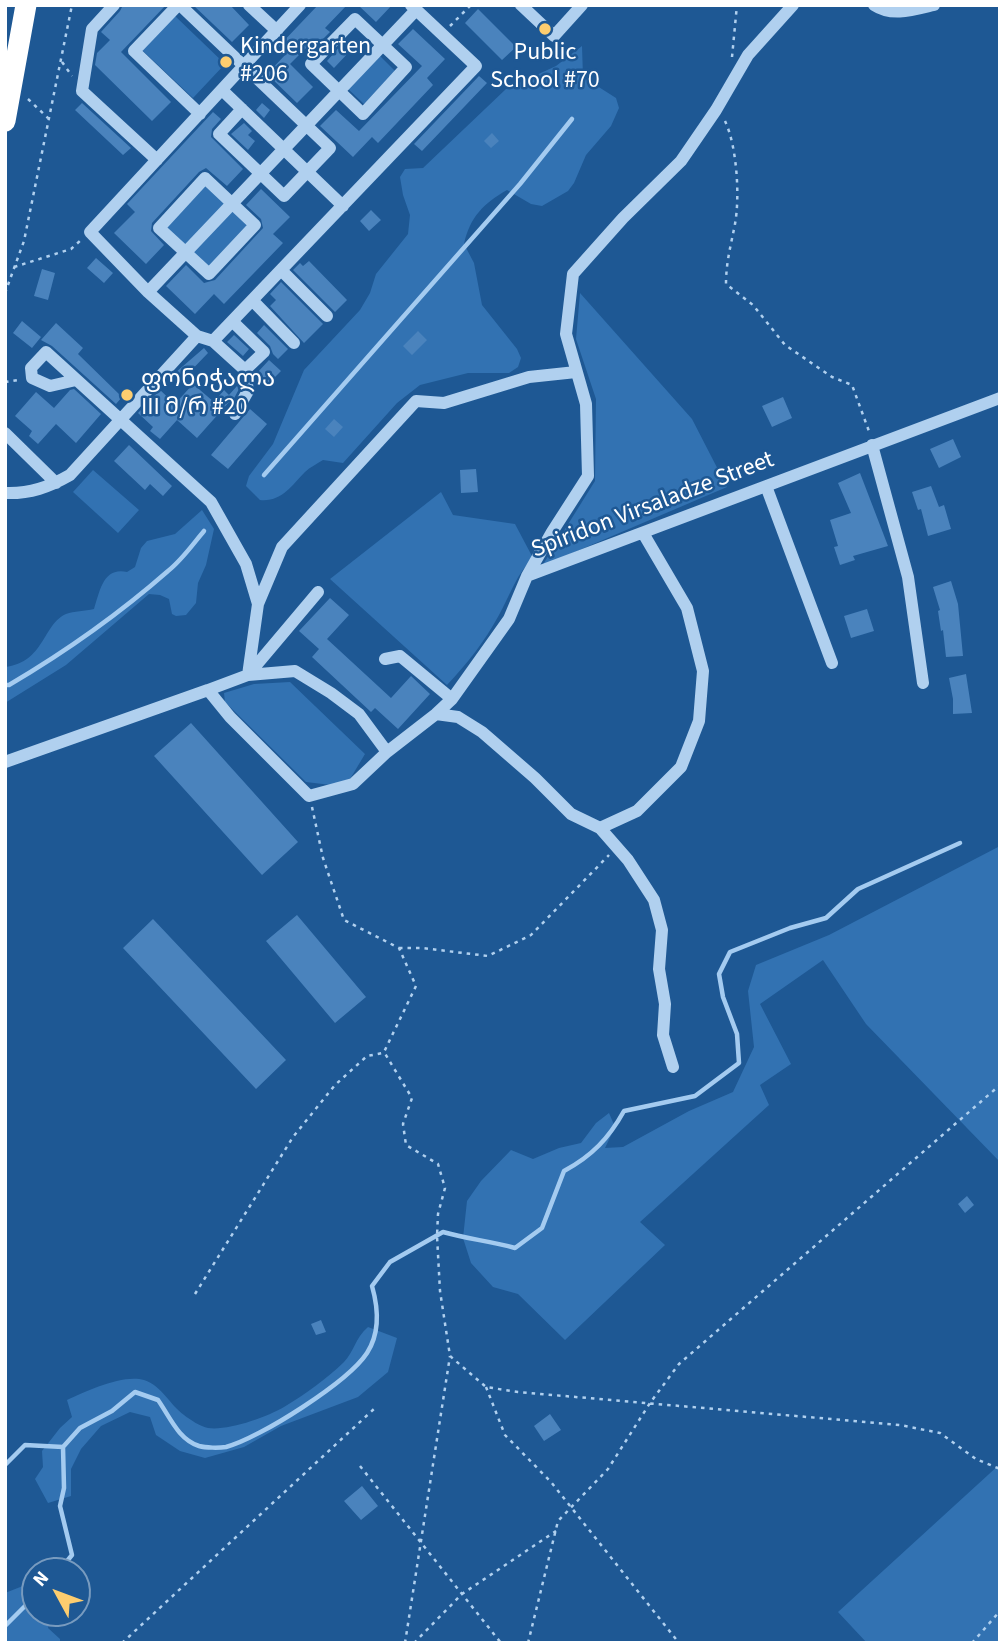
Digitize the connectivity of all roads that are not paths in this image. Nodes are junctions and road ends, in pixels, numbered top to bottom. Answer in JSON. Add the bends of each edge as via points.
{"nodes":[{"id":1,"x":26,"y":5,"type":"edge"},
{"id":2,"x":114,"y":5,"type":"edge"},
{"id":3,"x":179,"y":5,"type":"edge"},
{"id":4,"x":249,"y":5,"type":"edge"},
{"id":5,"x":300,"y":5,"type":"edge"},
{"id":6,"x":521,"y":5,"type":"edge"},
{"id":7,"x":582,"y":5,"type":"edge"},
{"id":8,"x":793,"y":5,"type":"edge"},
{"id":9,"x":874,"y":5,"type":"edge"},
{"id":10,"x":934,"y":5,"type":"edge"},
{"id":11,"x":413,"y":8,"type":"edge"},
{"id":12,"x":276,"y":31,"type":"junction"},
{"id":13,"x":383,"y":45,"type":"junction"},
{"id":14,"x":244,"y":66,"type":"junction"},
{"id":15,"x":222,"y":90,"type":"junction"},
{"id":16,"x":339,"y":91,"type":"junction"},
{"id":17,"x":242,"y":109,"type":"junction"},
{"id":18,"x":200,"y":114,"type":"junction"},
{"id":19,"x":5,"y":121,"type":"edge"},
{"id":20,"x":306,"y":125,"type":"junction"},
{"id":21,"x":284,"y":149,"type":"junction"},
{"id":22,"x":157,"y":160,"type":"junction"},
{"id":23,"x":307,"y":172,"type":"junction"},
{"id":24,"x":261,"y":173,"type":"junction"},
{"id":25,"x":232,"y":203,"type":"junction"},
{"id":26,"x":343,"y":205,"type":"junction"},
{"id":27,"x":186,"y":252,"type":"junction"},
{"id":28,"x":281,"y":270,"type":"junction"},
{"id":29,"x":148,"y":292,"type":"junction"},
{"id":30,"x":253,"y":299,"type":"junction"},
{"id":31,"x":327,"y":316,"type":"dead end"},
{"id":32,"x":232,"y":321,"type":"junction"},
{"id":33,"x":197,"y":336,"type":"junction"},
{"id":34,"x":213,"y":341,"type":"junction"},
{"id":35,"x":294,"y":342,"type":"dead end"},
{"id":36,"x":245,"y":370,"type":"junction"},
{"id":37,"x":576,"y":372,"type":"junction"},
{"id":38,"x":76,"y":380,"type":"dead end"},
{"id":39,"x":1000,"y":398,"type":"edge"},
{"id":40,"x":235,"y":414,"type":"dead end"},
{"id":41,"x":119,"y":419,"type":"junction"},
{"id":42,"x":5,"y":433,"type":"edge"},
{"id":43,"x":872,"y":445,"type":"junction"},
{"id":44,"x":56,"y":483,"type":"junction"},
{"id":45,"x":766,"y":486,"type":"junction"},
{"id":46,"x":5,"y":493,"type":"edge"},
{"id":47,"x":643,"y":533,"type":"junction"},
{"id":48,"x":527,"y":576,"type":"junction"},
{"id":49,"x":318,"y":592,"type":"dead end"},
{"id":50,"x":258,"y":604,"type":"junction"},
{"id":51,"x":385,"y":659,"type":"dead end"},
{"id":52,"x":832,"y":663,"type":"dead end"},
{"id":53,"x":248,"y":675,"type":"junction"},
{"id":54,"x":923,"y":683,"type":"dead end"},
{"id":55,"x":208,"y":690,"type":"junction"},
{"id":56,"x":452,"y":699,"type":"junction"},
{"id":57,"x":436,"y":714,"type":"junction"},
{"id":58,"x":387,"y":752,"type":"junction"},
{"id":59,"x":5,"y":762,"type":"edge"},
{"id":60,"x":600,"y":828,"type":"junction"},
{"id":61,"x":673,"y":1067,"type":"dead end"}],
"edges":[{"from":1,"to":19,"type":"highway"},
{"from":2,"to":22,"type":"street","via":[[92,29],[82,91]]},
{"from":3,"to":14,"type":"street"},
{"from":3,"to":18,"type":"street","via":[[134,51]]},
{"from":4,"to":12,"type":"street"},
{"from":5,"to":12,"type":"street"},
{"from":6,"to":7,"type":"street","via":[[554,36]]},
{"from":8,"to":37,"type":"street","via":[[748,55],[681,161],[573,274],[566,334]]},
{"from":9,"to":10,"type":"street","via":[[884,12]]},
{"from":11,"to":13,"type":"street"},
{"from":11,"to":26,"type":"street","via":[[476,66]]},
{"from":12,"to":14,"type":"street"},
{"from":13,"to":16,"type":"street"},
{"from":13,"to":16,"type":"street","via":[[406,67],[363,114]]},
{"from":13,"to":16,"type":"street","via":[[355,19],[311,64]]},
{"from":14,"to":15,"type":"street"},
{"from":14,"to":20,"type":"street"},
{"from":15,"to":17,"type":"street"},
{"from":15,"to":18,"type":"street"},
{"from":16,"to":20,"type":"street"},
{"from":17,"to":21,"type":"street"},
{"from":17,"to":24,"type":"street","via":[[219,134]]},
{"from":18,"to":22,"type":"street"},
{"from":20,"to":21,"type":"street"},
{"from":20,"to":23,"type":"street","via":[[330,148]]},
{"from":21,"to":23,"type":"street"},
{"from":21,"to":24,"type":"street"},
{"from":22,"to":29,"type":"street","via":[[90,232]]},
{"from":23,"to":24,"type":"street","via":[[284,196]]},
{"from":23,"to":26,"type":"street"},
{"from":24,"to":25,"type":"street"},
{"from":25,"to":27,"type":"street"},
{"from":25,"to":27,"type":"street","via":[[256,225],[209,274]]},
{"from":25,"to":27,"type":"street","via":[[205,178],[159,228]]},
{"from":26,"to":28,"type":"street"},
{"from":27,"to":29,"type":"street"},
{"from":28,"to":30,"type":"street"},
{"from":28,"to":31,"type":"street"},
{"from":29,"to":33,"type":"street"},
{"from":30,"to":32,"type":"street"},
{"from":30,"to":35,"type":"street"},
{"from":32,"to":34,"type":"street"},
{"from":32,"to":36,"type":"street","via":[[264,352]]},
{"from":33,"to":34,"type":"street"},
{"from":33,"to":41,"type":"street"},
{"from":34,"to":36,"type":"street"},
{"from":36,"to":40,"type":"street","via":[[248,391]]},
{"from":37,"to":48,"type":"street","via":[[586,404],[588,476]]},
{"from":37,"to":50,"type":"street","via":[[529,377],[444,404],[416,401],[282,547]]},
{"from":38,"to":41,"type":"street"},
{"from":39,"to":43,"type":"street","name":"Spiridon Virsaladze Street"},
{"from":41,"to":44,"type":"street","via":[[70,475]]},
{"from":41,"to":50,"type":"street","via":[[211,502],[246,564]]},
{"from":42,"to":44,"type":"street"},
{"from":43,"to":45,"type":"street","name":"Spiridon Virsaladze Street"},
{"from":43,"to":54,"type":"street","via":[[908,577]]},
{"from":44,"to":46,"type":"street","via":[[19,494]]},
{"from":45,"to":47,"type":"street","name":"Spiridon Virsaladze Street"},
{"from":45,"to":52,"type":"street"},
{"from":47,"to":48,"type":"street","name":"Spiridon Virsaladze Street"},
{"from":47,"to":60,"type":"street","via":[[687,608],[703,671],[699,721],[681,767],[637,811]]},
{"from":48,"to":56,"type":"street","name":"Spiridon Virsaladze Street","via":[[509,619]]},
{"from":49,"to":53,"type":"street"},
{"from":50,"to":53,"type":"street"},
{"from":51,"to":56,"type":"street","via":[[400,656]]},
{"from":53,"to":55,"type":"street"},
{"from":53,"to":58,"type":"street","via":[[295,671],[359,714]]},
{"from":55,"to":58,"type":"street","name":"Spiridon Virsaladze Street","via":[[309,796],[353,784]]},
{"from":55,"to":59,"type":"street"},
{"from":56,"to":57,"type":"street","name":"Spiridon Virsaladze Street"},
{"from":57,"to":58,"type":"street","name":"Spiridon Virsaladze Street"},
{"from":57,"to":60,"type":"street","via":[[458,717],[482,732],[571,814]]},
{"from":60,"to":61,"type":"street","via":[[654,900],[662,930],[663,1035]]}]}
